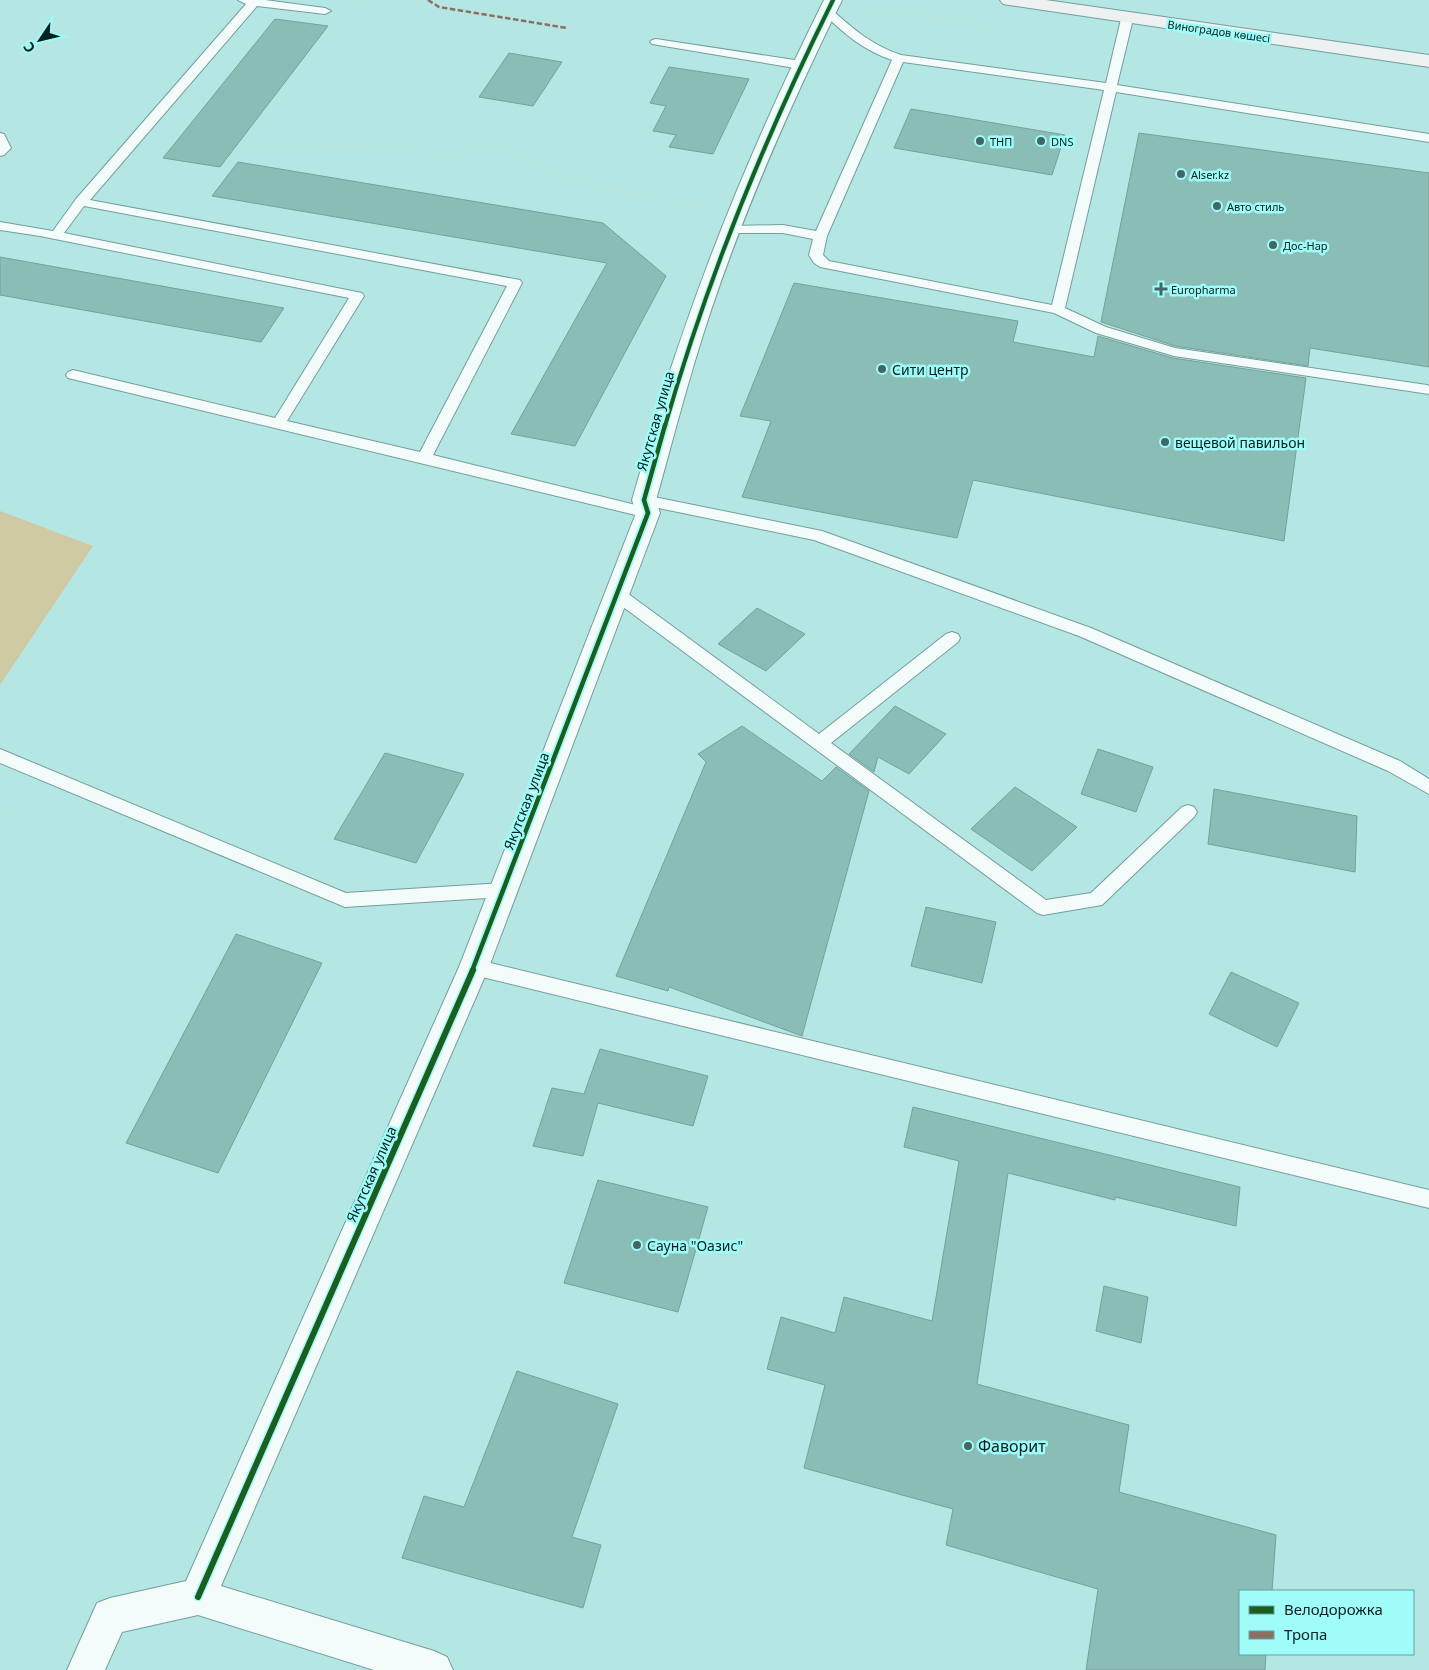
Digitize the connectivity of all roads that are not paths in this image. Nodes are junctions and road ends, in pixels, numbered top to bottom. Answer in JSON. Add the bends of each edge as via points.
{"nodes":[{"id":1,"x":1009,"y":0,"type":"edge"},
{"id":2,"x":249,"y":1,"type":"edge"},
{"id":3,"x":830,"y":6,"type":"edge"},
{"id":4,"x":325,"y":11,"type":"dead end"},
{"id":5,"x":1127,"y":18,"type":"junction"},
{"id":6,"x":656,"y":42,"type":"dead end"},
{"id":7,"x":900,"y":58,"type":"junction"},
{"id":8,"x":1429,"y":61,"type":"edge"},
{"id":9,"x":801,"y":65,"type":"junction"},
{"id":10,"x":1109,"y":87,"type":"junction"},
{"id":11,"x":0,"y":137,"type":"edge"},
{"id":12,"x":1429,"y":138,"type":"edge"},
{"id":13,"x":0,"y":152,"type":"edge"},
{"id":14,"x":81,"y":202,"type":"junction"},
{"id":15,"x":734,"y":222,"type":"junction"},
{"id":16,"x":0,"y":226,"type":"edge"},
{"id":17,"x":56,"y":235,"type":"junction"},
{"id":18,"x":820,"y":236,"type":"junction"},
{"id":19,"x":1058,"y":310,"type":"junction"},
{"id":20,"x":73,"y":375,"type":"dead end"},
{"id":21,"x":1427,"y":390,"type":"dead end"},
{"id":22,"x":279,"y":423,"type":"junction"},
{"id":23,"x":424,"y":458,"type":"junction"},
{"id":24,"x":646,"y":506,"type":"junction"},
{"id":25,"x":617,"y":594,"type":"junction"},
{"id":26,"x":952,"y":638,"type":"dead end"},
{"id":27,"x":819,"y":743,"type":"junction"},
{"id":28,"x":0,"y":756,"type":"edge"},
{"id":29,"x":1429,"y":788,"type":"edge"},
{"id":30,"x":1188,"y":812,"type":"dead end"},
{"id":31,"x":503,"y":890,"type":"junction"},
{"id":32,"x":474,"y":967,"type":"junction"},
{"id":33,"x":1429,"y":1199,"type":"edge"},
{"id":34,"x":198,"y":1597,"type":"junction"},
{"id":35,"x":86,"y":1670,"type":"edge"},
{"id":36,"x":434,"y":1670,"type":"edge"}],
"edges":[{"from":1,"to":5,"type":"main road","name":"Виноградов көшесі"},
{"from":2,"to":4,"type":"lane"},
{"from":2,"to":14,"type":"lane"},
{"from":3,"to":7,"type":"lane","via":[[842,26],[878,52]]},
{"from":3,"to":9,"type":"street","name":"Якутская улица"},
{"from":5,"to":8,"type":"main road","name":"Виноградов көшесі"},
{"from":5,"to":10,"type":"lane"},
{"from":6,"to":9,"type":"lane"},
{"from":7,"to":10,"type":"lane"},
{"from":7,"to":18,"type":"lane"},
{"from":9,"to":15,"type":"street","name":"Якутская улица"},
{"from":10,"to":12,"type":"lane"},
{"from":10,"to":19,"type":"lane"},
{"from":11,"to":13,"type":"lane","via":[[4,148]]},
{"from":14,"to":17,"type":"lane"},
{"from":14,"to":23,"type":"lane","via":[[514,283]]},
{"from":15,"to":18,"type":"lane"},
{"from":15,"to":24,"type":"street","name":"Якутская улица","via":[[684,360]]},
{"from":16,"to":17,"type":"lane"},
{"from":17,"to":22,"type":"lane","via":[[357,296]]},
{"from":18,"to":19,"type":"lane","via":[[816,255],[825,264]]},
{"from":19,"to":21,"type":"lane","via":[[1101,330],[1174,352]]},
{"from":20,"to":22,"type":"lane"},
{"from":22,"to":23,"type":"lane"},
{"from":23,"to":24,"type":"lane"},
{"from":24,"to":25,"type":"street","name":"Якутская улица"},
{"from":24,"to":29,"type":"lane","via":[[817,535],[1085,632],[1394,766]]},
{"from":25,"to":27,"type":"lane"},
{"from":25,"to":31,"type":"street","name":"Якутская улица"},
{"from":26,"to":27,"type":"lane"},
{"from":27,"to":30,"type":"lane","via":[[1043,908],[1096,900]]},
{"from":28,"to":31,"type":"lane","via":[[345,900]]},
{"from":31,"to":32,"type":"street","name":"Якутская улица"},
{"from":32,"to":33,"type":"lane"},
{"from":32,"to":34,"type":"street","name":"Якутская улица"},
{"from":34,"to":35,"type":"street","via":[[110,1616]]},
{"from":34,"to":36,"type":"street"}]}
